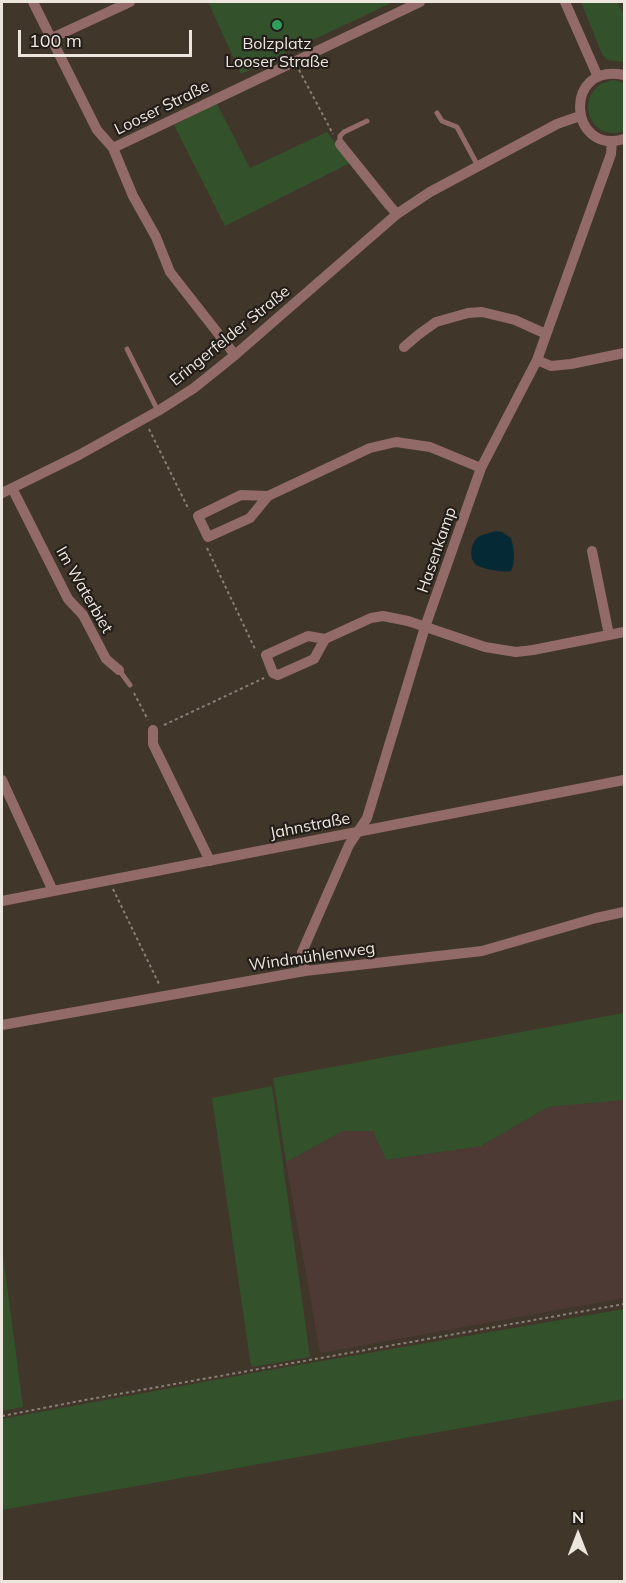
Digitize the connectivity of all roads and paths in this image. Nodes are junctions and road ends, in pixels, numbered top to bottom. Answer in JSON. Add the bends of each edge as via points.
{"nodes":[{"id":1,"x":33,"y":2,"type":"edge"},
{"id":2,"x":130,"y":2,"type":"edge"},
{"id":3,"x":420,"y":2,"type":"edge"},
{"id":4,"x":565,"y":2,"type":"edge"},
{"id":5,"x":52,"y":38,"type":"junction"},
{"id":6,"x":295,"y":61,"type":"junction"},
{"id":7,"x":624,"y":75,"type":"edge"},
{"id":8,"x":598,"y":77,"type":"junction"},
{"id":9,"x":437,"y":113,"type":"dead end"},
{"id":10,"x":580,"y":116,"type":"junction"},
{"id":11,"x":367,"y":121,"type":"dead end"},
{"id":12,"x":624,"y":139,"type":"edge"},
{"id":13,"x":612,"y":141,"type":"junction"},
{"id":14,"x":340,"y":144,"type":"junction"},
{"id":15,"x":113,"y":148,"type":"junction"},
{"id":16,"x":478,"y":166,"type":"junction"},
{"id":17,"x":398,"y":214,"type":"junction"},
{"id":18,"x":546,"y":334,"type":"junction"},
{"id":19,"x":404,"y":347,"type":"dead end"},
{"id":20,"x":127,"y":349,"type":"dead end"},
{"id":21,"x":624,"y":353,"type":"edge"},
{"id":22,"x":235,"y":355,"type":"junction"},
{"id":23,"x":537,"y":360,"type":"junction"},
{"id":24,"x":158,"y":411,"type":"junction"},
{"id":25,"x":144,"y":418,"type":"junction"},
{"id":26,"x":481,"y":468,"type":"junction"},
{"id":27,"x":7,"y":490,"type":"edge"},
{"id":28,"x":268,"y":496,"type":"junction"},
{"id":29,"x":198,"y":516,"type":"junction"},
{"id":30,"x":208,"y":537,"type":"junction"},
{"id":31,"x":592,"y":551,"type":"dead end"},
{"id":32,"x":425,"y":627,"type":"junction"},
{"id":33,"x":624,"y":632,"type":"edge"},
{"id":34,"x":609,"y":635,"type":"junction"},
{"id":35,"x":325,"y":639,"type":"junction"},
{"id":36,"x":266,"y":655,"type":"junction"},
{"id":37,"x":119,"y":670,"type":"joint"},
{"id":38,"x":273,"y":673,"type":"junction"},
{"id":39,"x":130,"y":685,"type":"joint"},
{"id":40,"x":153,"y":730,"type":"junction"},
{"id":41,"x":2,"y":780,"type":"edge"},
{"id":42,"x":624,"y":780,"type":"edge"},
{"id":43,"x":357,"y":832,"type":"junction"},
{"id":44,"x":210,"y":861,"type":"junction"},
{"id":45,"x":110,"y":881,"type":"junction"},
{"id":46,"x":53,"y":891,"type":"junction"},
{"id":47,"x":2,"y":901,"type":"edge"},
{"id":48,"x":624,"y":912,"type":"edge"},
{"id":49,"x":305,"y":971,"type":"junction"},
{"id":50,"x":163,"y":996,"type":"junction"},
{"id":51,"x":2,"y":1025,"type":"edge"},
{"id":52,"x":624,"y":1304,"type":"edge"},
{"id":53,"x":2,"y":1416,"type":"edge"}],
"edges":[{"from":1,"to":5,"type":"street","name":"Looser Straße"},
{"from":2,"to":5,"type":"street"},
{"from":3,"to":6,"type":"street","name":"Looser Straße"},
{"from":4,"to":8,"type":"street"},
{"from":5,"to":15,"type":"street","name":"Looser Straße","via":[[98,130]]},
{"from":6,"to":14,"type":"path"},
{"from":6,"to":15,"type":"street","name":"Looser Straße"},
{"from":7,"to":8,"type":"street"},
{"from":8,"to":10,"type":"street","via":[[582,94]]},
{"from":9,"to":16,"type":"lane","via":[[442,121],[457,127]]},
{"from":10,"to":13,"type":"street","via":[[592,134]]},
{"from":10,"to":16,"type":"street","name":"Eringerfelder Straße"},
{"from":11,"to":14,"type":"lane","via":[[344,132]]},
{"from":12,"to":13,"type":"street"},
{"from":13,"to":18,"type":"street","name":"Hasenkamp","via":[[611,154]]},
{"from":14,"to":17,"type":"street"},
{"from":15,"to":22,"type":"street","name":"Looser Straße","via":[[170,272]]},
{"from":16,"to":17,"type":"street","name":"Eringerfelder Straße"},
{"from":17,"to":22,"type":"street","name":"Eringerfelder Straße"},
{"from":18,"to":19,"type":"street","via":[[515,320],[482,312],[468,313],[436,322]]},
{"from":18,"to":23,"type":"street","name":"Hasenkamp"},
{"from":20,"to":24,"type":"lane"},
{"from":21,"to":23,"type":"street","via":[[551,366]]},
{"from":22,"to":24,"type":"street","name":"Eringerfelder Straße"},
{"from":23,"to":26,"type":"street","name":"Hasenkamp"},
{"from":24,"to":25,"type":"street","name":"Eringerfelder Straße"},
{"from":25,"to":27,"type":"street","name":"Eringerfelder Straße"},
{"from":25,"to":29,"type":"path","via":[[191,515]]},
{"from":26,"to":28,"type":"street","via":[[430,447],[396,442],[370,448]]},
{"from":26,"to":32,"type":"street","name":"Hasenkamp"},
{"from":27,"to":37,"type":"street","name":"Im Waterbiet","via":[[68,599],[83,615],[106,659]]},
{"from":28,"to":29,"type":"street","via":[[242,495]]},
{"from":28,"to":30,"type":"street","via":[[250,518]]},
{"from":29,"to":30,"type":"street"},
{"from":30,"to":36,"type":"path","via":[[205,545],[258,655]]},
{"from":31,"to":34,"type":"street"},
{"from":32,"to":34,"type":"street","via":[[485,647],[516,652]]},
{"from":32,"to":35,"type":"street","via":[[382,616]]},
{"from":32,"to":43,"type":"street","name":"Hasenkamp","via":[[367,818]]},
{"from":33,"to":34,"type":"street"},
{"from":35,"to":36,"type":"street","via":[[308,636]]},
{"from":35,"to":38,"type":"street","via":[[314,659],[278,675]]},
{"from":36,"to":38,"type":"street"},
{"from":37,"to":39,"type":"lane"},
{"from":38,"to":40,"type":"path"},
{"from":39,"to":40,"type":"path"},
{"from":40,"to":44,"type":"street","via":[[153,744]]},
{"from":41,"to":46,"type":"street"},
{"from":42,"to":43,"type":"street","name":"Jahnstraße"},
{"from":43,"to":44,"type":"street","name":"Jahnstraße"},
{"from":43,"to":49,"type":"street","name":"Hasenkamp","via":[[302,952]]},
{"from":44,"to":45,"type":"street","name":"Jahnstraße"},
{"from":45,"to":46,"type":"street","name":"Jahnstraße"},
{"from":45,"to":50,"type":"path"},
{"from":46,"to":47,"type":"street","name":"Jahnstraße"},
{"from":48,"to":49,"type":"street","name":"Windmühlenweg","via":[[482,951]]},
{"from":49,"to":50,"type":"street","name":"Windmühlenweg"},
{"from":50,"to":51,"type":"street","name":"Windmühlenweg"},
{"from":52,"to":53,"type":"path"}]}
